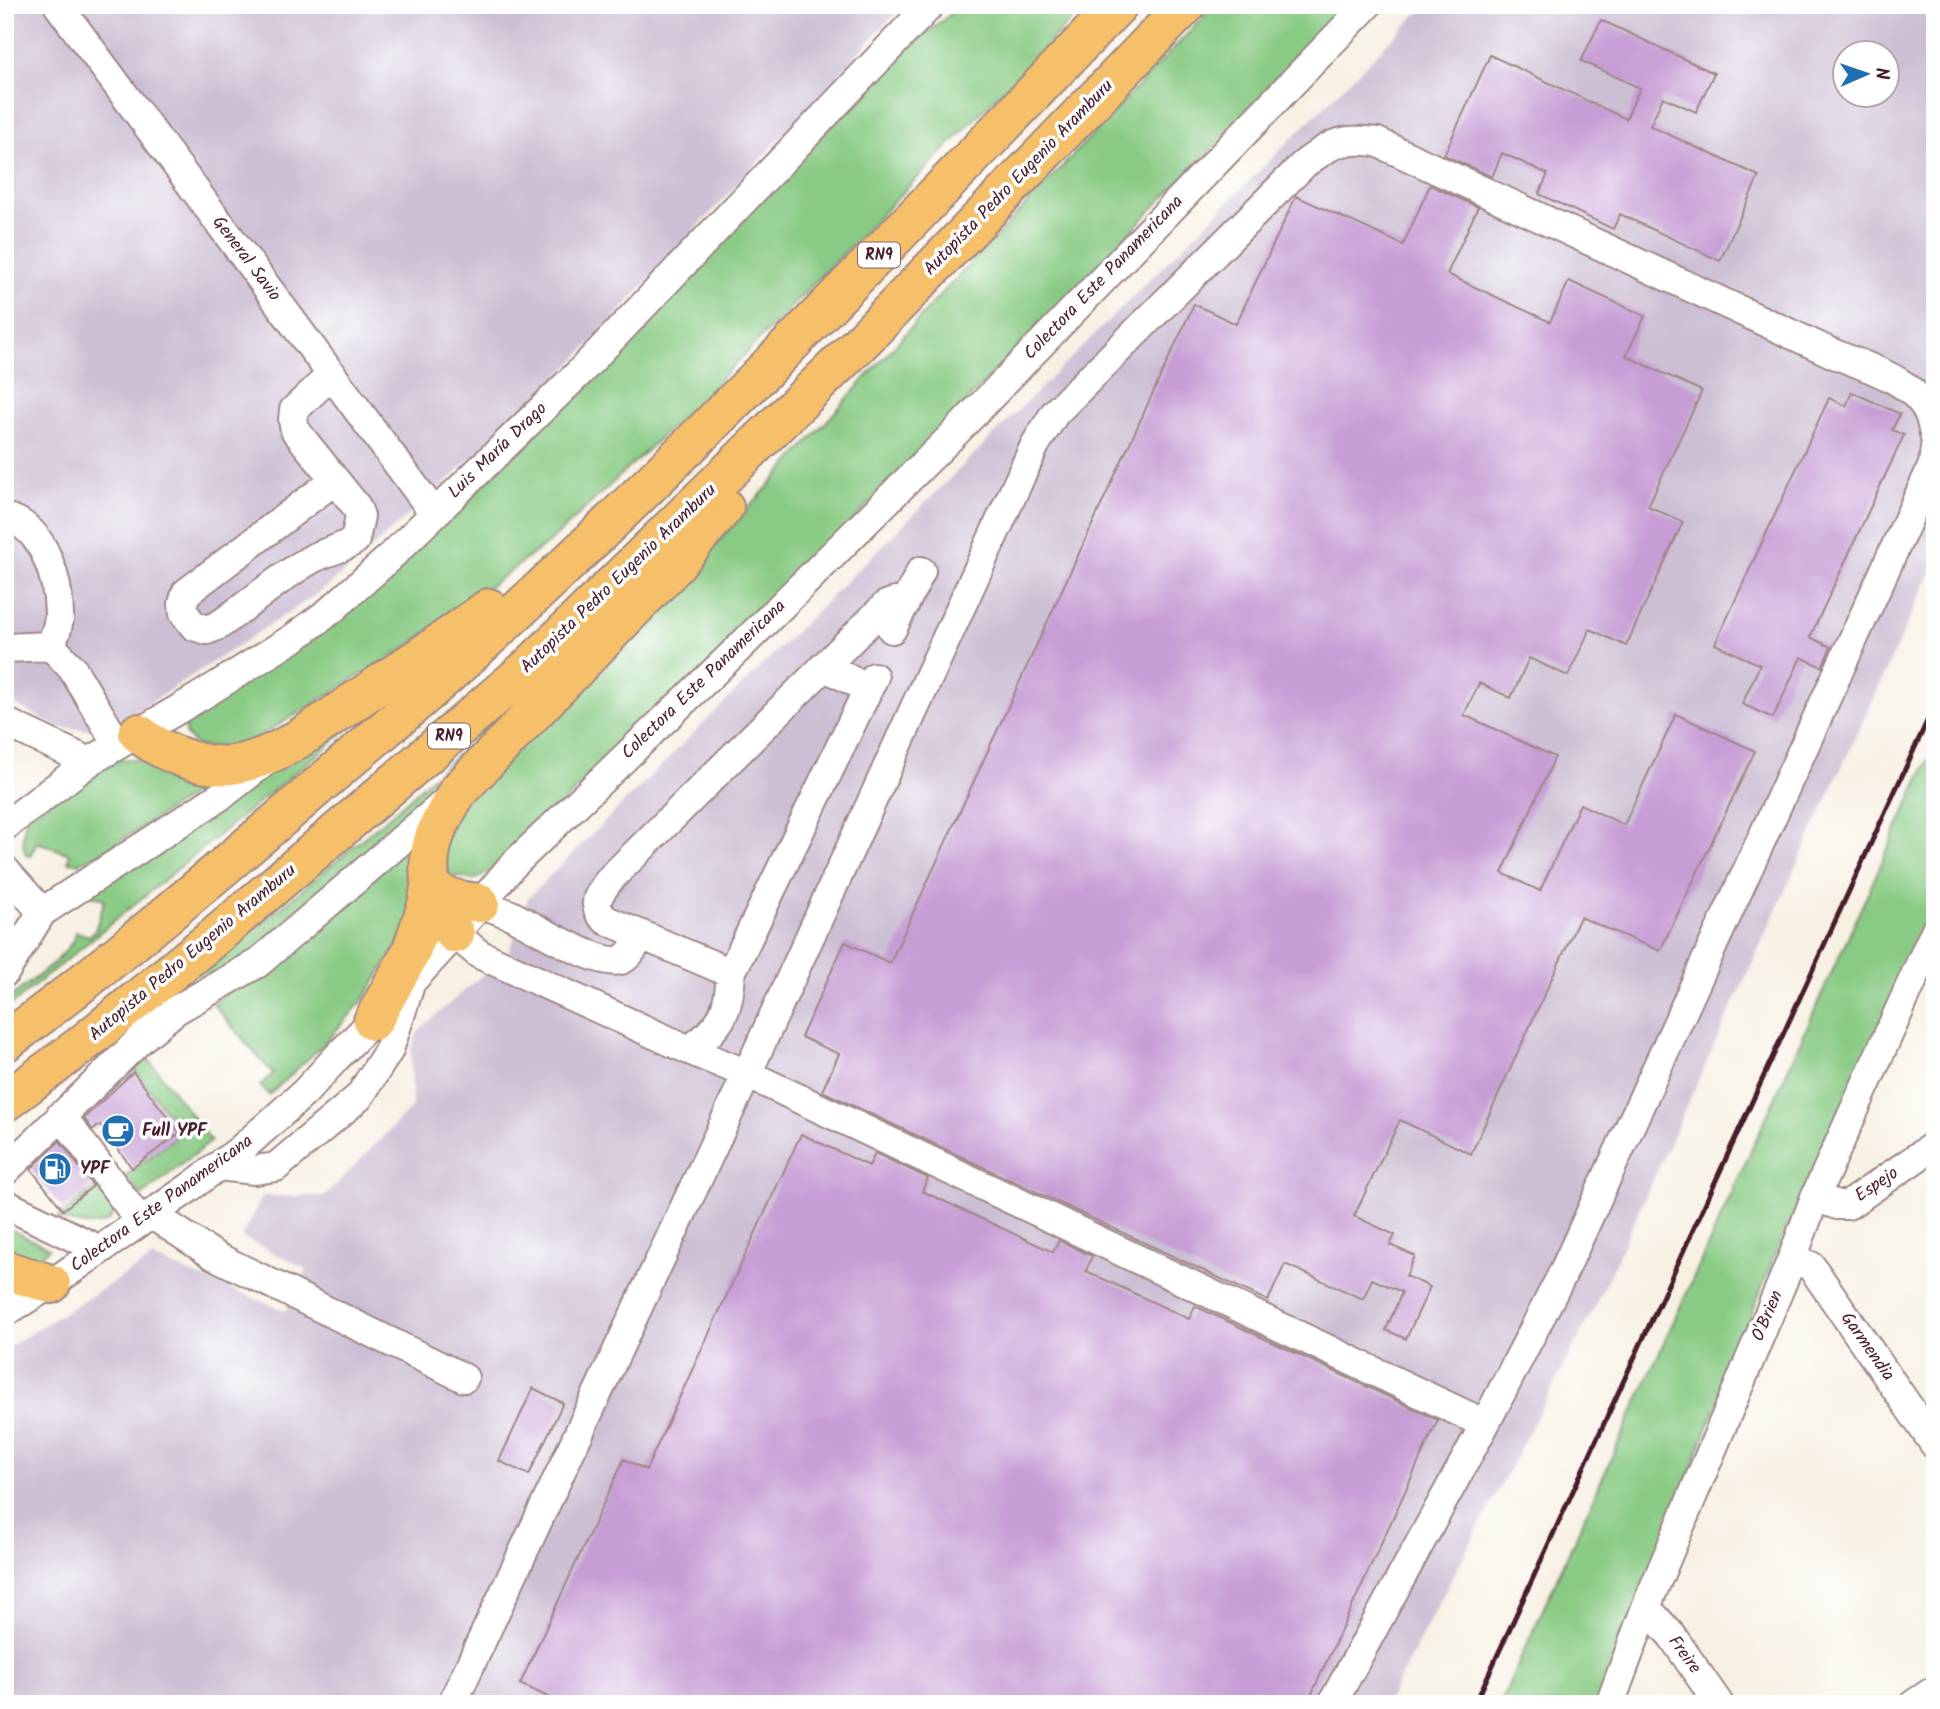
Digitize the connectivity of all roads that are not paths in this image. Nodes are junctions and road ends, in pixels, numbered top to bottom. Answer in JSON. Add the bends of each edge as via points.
{"nodes":[{"id":1,"x":58,"y":5,"type":"edge"},
{"id":2,"x":930,"y":5,"type":"edge"},
{"id":3,"x":1118,"y":5,"type":"edge"},
{"id":4,"x":1186,"y":5,"type":"edge"},
{"id":5,"x":1367,"y":5,"type":"edge"},
{"id":6,"x":865,"y":338,"type":"junction"},
{"id":7,"x":332,"y":374,"type":"junction"},
{"id":8,"x":1935,"y":438,"type":"edge"},
{"id":9,"x":1935,"y":447,"type":"edge"},
{"id":10,"x":335,"y":481,"type":"junction"},
{"id":11,"x":634,"y":500,"type":"junction"},
{"id":12,"x":434,"y":513,"type":"junction"},
{"id":13,"x":5,"y":522,"type":"edge"},
{"id":14,"x":921,"y":571,"type":"dead end"},
{"id":15,"x":51,"y":646,"type":"junction"},
{"id":16,"x":5,"y":648,"type":"edge"},
{"id":17,"x":824,"y":666,"type":"junction"},
{"id":18,"x":5,"y":722,"type":"edge"},
{"id":19,"x":128,"y":739,"type":"junction"},
{"id":20,"x":280,"y":751,"type":"junction"},
{"id":21,"x":89,"y":762,"type":"junction"},
{"id":22,"x":458,"y":791,"type":"junction"},
{"id":23,"x":5,"y":825,"type":"edge"},
{"id":24,"x":5,"y":870,"type":"edge"},
{"id":25,"x":430,"y":887,"type":"junction"},
{"id":26,"x":480,"y":904,"type":"junction"},
{"id":27,"x":42,"y":912,"type":"junction"},
{"id":28,"x":1935,"y":931,"type":"edge"},
{"id":29,"x":455,"y":934,"type":"junction"},
{"id":30,"x":640,"y":934,"type":"junction"},
{"id":31,"x":5,"y":972,"type":"edge"},
{"id":32,"x":731,"y":973,"type":"junction"},
{"id":33,"x":410,"y":982,"type":"junction"},
{"id":34,"x":373,"y":1021,"type":"junction"},
{"id":35,"x":5,"y":1042,"type":"edge"},
{"id":36,"x":689,"y":1050,"type":"junction"},
{"id":37,"x":747,"y":1074,"type":"junction"},
{"id":38,"x":5,"y":1102,"type":"edge"},
{"id":39,"x":61,"y":1115,"type":"junction"},
{"id":40,"x":1935,"y":1145,"type":"edge"},
{"id":41,"x":218,"y":1166,"type":"junction"},
{"id":42,"x":5,"y":1171,"type":"edge"},
{"id":43,"x":1815,"y":1197,"type":"junction"},
{"id":44,"x":5,"y":1204,"type":"edge"},
{"id":45,"x":146,"y":1218,"type":"junction"},
{"id":46,"x":100,"y":1250,"type":"junction"},
{"id":47,"x":1792,"y":1259,"type":"junction"},
{"id":48,"x":5,"y":1270,"type":"edge"},
{"id":49,"x":51,"y":1284,"type":"junction"},
{"id":50,"x":5,"y":1312,"type":"edge"},
{"id":51,"x":464,"y":1378,"type":"dead end"},
{"id":52,"x":1485,"y":1424,"type":"junction"},
{"id":53,"x":1935,"y":1445,"type":"edge"},
{"id":54,"x":1646,"y":1607,"type":"junction"},
{"id":55,"x":1935,"y":1690,"type":"edge"},
{"id":56,"x":452,"y":1704,"type":"edge"},
{"id":57,"x":1332,"y":1704,"type":"edge"},
{"id":58,"x":1610,"y":1704,"type":"edge"},
{"id":59,"x":1719,"y":1704,"type":"edge"},
{"id":60,"x":1914,"y":1704,"type":"edge"}],
"edges":[{"from":1,"to":7,"type":"street","name":"General Savio"},
{"from":2,"to":12,"type":"street","name":"Luis María Drago","via":[[578,373]]},
{"from":3,"to":11,"type":"highway","number":"RN9","via":[[838,298]]},
{"from":4,"to":6,"type":"highway","name":"Autopista Pedro Eugenio Aramburu","number":"RN9"},
{"from":5,"to":26,"type":"street","name":"Colectora Este Panamericana","via":[[947,441],[512,866]]},
{"from":6,"to":22,"type":"highway","via":[[671,570]]},
{"from":6,"to":38,"type":"highway","name":"Autopista Pedro Eugenio Aramburu","number":"RN9","via":[[527,669],[218,934]]},
{"from":7,"to":10,"type":"street","via":[[294,410],[293,420],[295,430]]},
{"from":7,"to":12,"type":"street","name":"General Savio"},
{"from":8,"to":37,"type":"street","via":[[1929,415],[1915,393],[1900,382],[1377,142],[1338,142],[1323,150],[1055,414],[1035,445]]},
{"from":9,"to":52,"type":"street","via":[[1933,465],[1620,1150]]},
{"from":10,"to":10,"type":"street","via":[[360,516],[355,540],[307,561],[219,625],[207,630],[194,626],[184,612],[186,593]]},
{"from":11,"to":20,"type":"highway","via":[[431,651]]},
{"from":11,"to":35,"type":"highway","number":"RN9","via":[[473,652],[220,871]]},
{"from":12,"to":19,"type":"street","name":"Luis María Drago","via":[[330,611]]},
{"from":13,"to":15,"type":"street","via":[[11,519],[23,524],[51,564],[60,615]]},
{"from":14,"to":17,"type":"street","via":[[899,617],[894,602],[886,605]]},
{"from":15,"to":16,"type":"street"},
{"from":15,"to":19,"type":"street"},
{"from":17,"to":30,"type":"street","via":[[602,890],[596,902],[598,913]]},
{"from":17,"to":32,"type":"street","via":[[871,683]]},
{"from":18,"to":21,"type":"street"},
{"from":19,"to":20,"type":"highway","via":[[214,766]]},
{"from":19,"to":21,"type":"street","name":"Luis María Drago"},
{"from":20,"to":27,"type":"street","via":[[225,793]]},
{"from":21,"to":23,"type":"street","name":"Luis María Drago"},
{"from":22,"to":25,"type":"highway","via":[[437,827],[429,852]]},
{"from":22,"to":39,"type":"street","via":[[258,963],[176,1010],[151,1030]]},
{"from":24,"to":27,"type":"street"},
{"from":25,"to":26,"type":"highway","via":[[441,895]]},
{"from":25,"to":29,"type":"highway","via":[[438,916]]},
{"from":25,"to":34,"type":"highway","via":[[411,952]]},
{"from":26,"to":29,"type":"street","name":"Colectora Este Panamericana"},
{"from":26,"to":30,"type":"street","via":[[608,961],[626,957]]},
{"from":27,"to":31,"type":"street"},
{"from":28,"to":43,"type":"street","name":"O'Brien"},
{"from":29,"to":33,"type":"street","name":"Colectora Este Panamericana"},
{"from":29,"to":36,"type":"street","via":[[479,954]]},
{"from":30,"to":32,"type":"street"},
{"from":32,"to":36,"type":"street","via":[[721,1020]]},
{"from":33,"to":34,"type":"street","name":"Colectora Este Panamericana"},
{"from":33,"to":41,"type":"street","via":[[389,1051],[359,1097],[276,1167]]},
{"from":34,"to":41,"type":"street","name":"Colectora Este Panamericana","via":[[305,1092]]},
{"from":36,"to":37,"type":"street"},
{"from":37,"to":52,"type":"street"},
{"from":37,"to":56,"type":"street"},
{"from":39,"to":42,"type":"street"},
{"from":39,"to":45,"type":"street"},
{"from":40,"to":43,"type":"street","name":"Espejo","via":[[1848,1205]]},
{"from":41,"to":45,"type":"street","name":"Colectora Este Panamericana"},
{"from":43,"to":47,"type":"street","name":"O'Brien"},
{"from":44,"to":46,"type":"street"},
{"from":45,"to":46,"type":"street","name":"Colectora Este Panamericana"},
{"from":45,"to":51,"type":"street"},
{"from":46,"to":49,"type":"street","name":"Colectora Este Panamericana"},
{"from":47,"to":53,"type":"street","name":"Garmendia","via":[[1811,1266]]},
{"from":47,"to":54,"type":"street","name":"O'Brien"},
{"from":48,"to":49,"type":"highway"},
{"from":49,"to":50,"type":"street","name":"Colectora Este Panamericana"},
{"from":52,"to":57,"type":"street"},
{"from":54,"to":58,"type":"street","name":"O'Brien"},
{"from":54,"to":59,"type":"street","name":"Freire"},
{"from":55,"to":60,"type":"street"}]}
